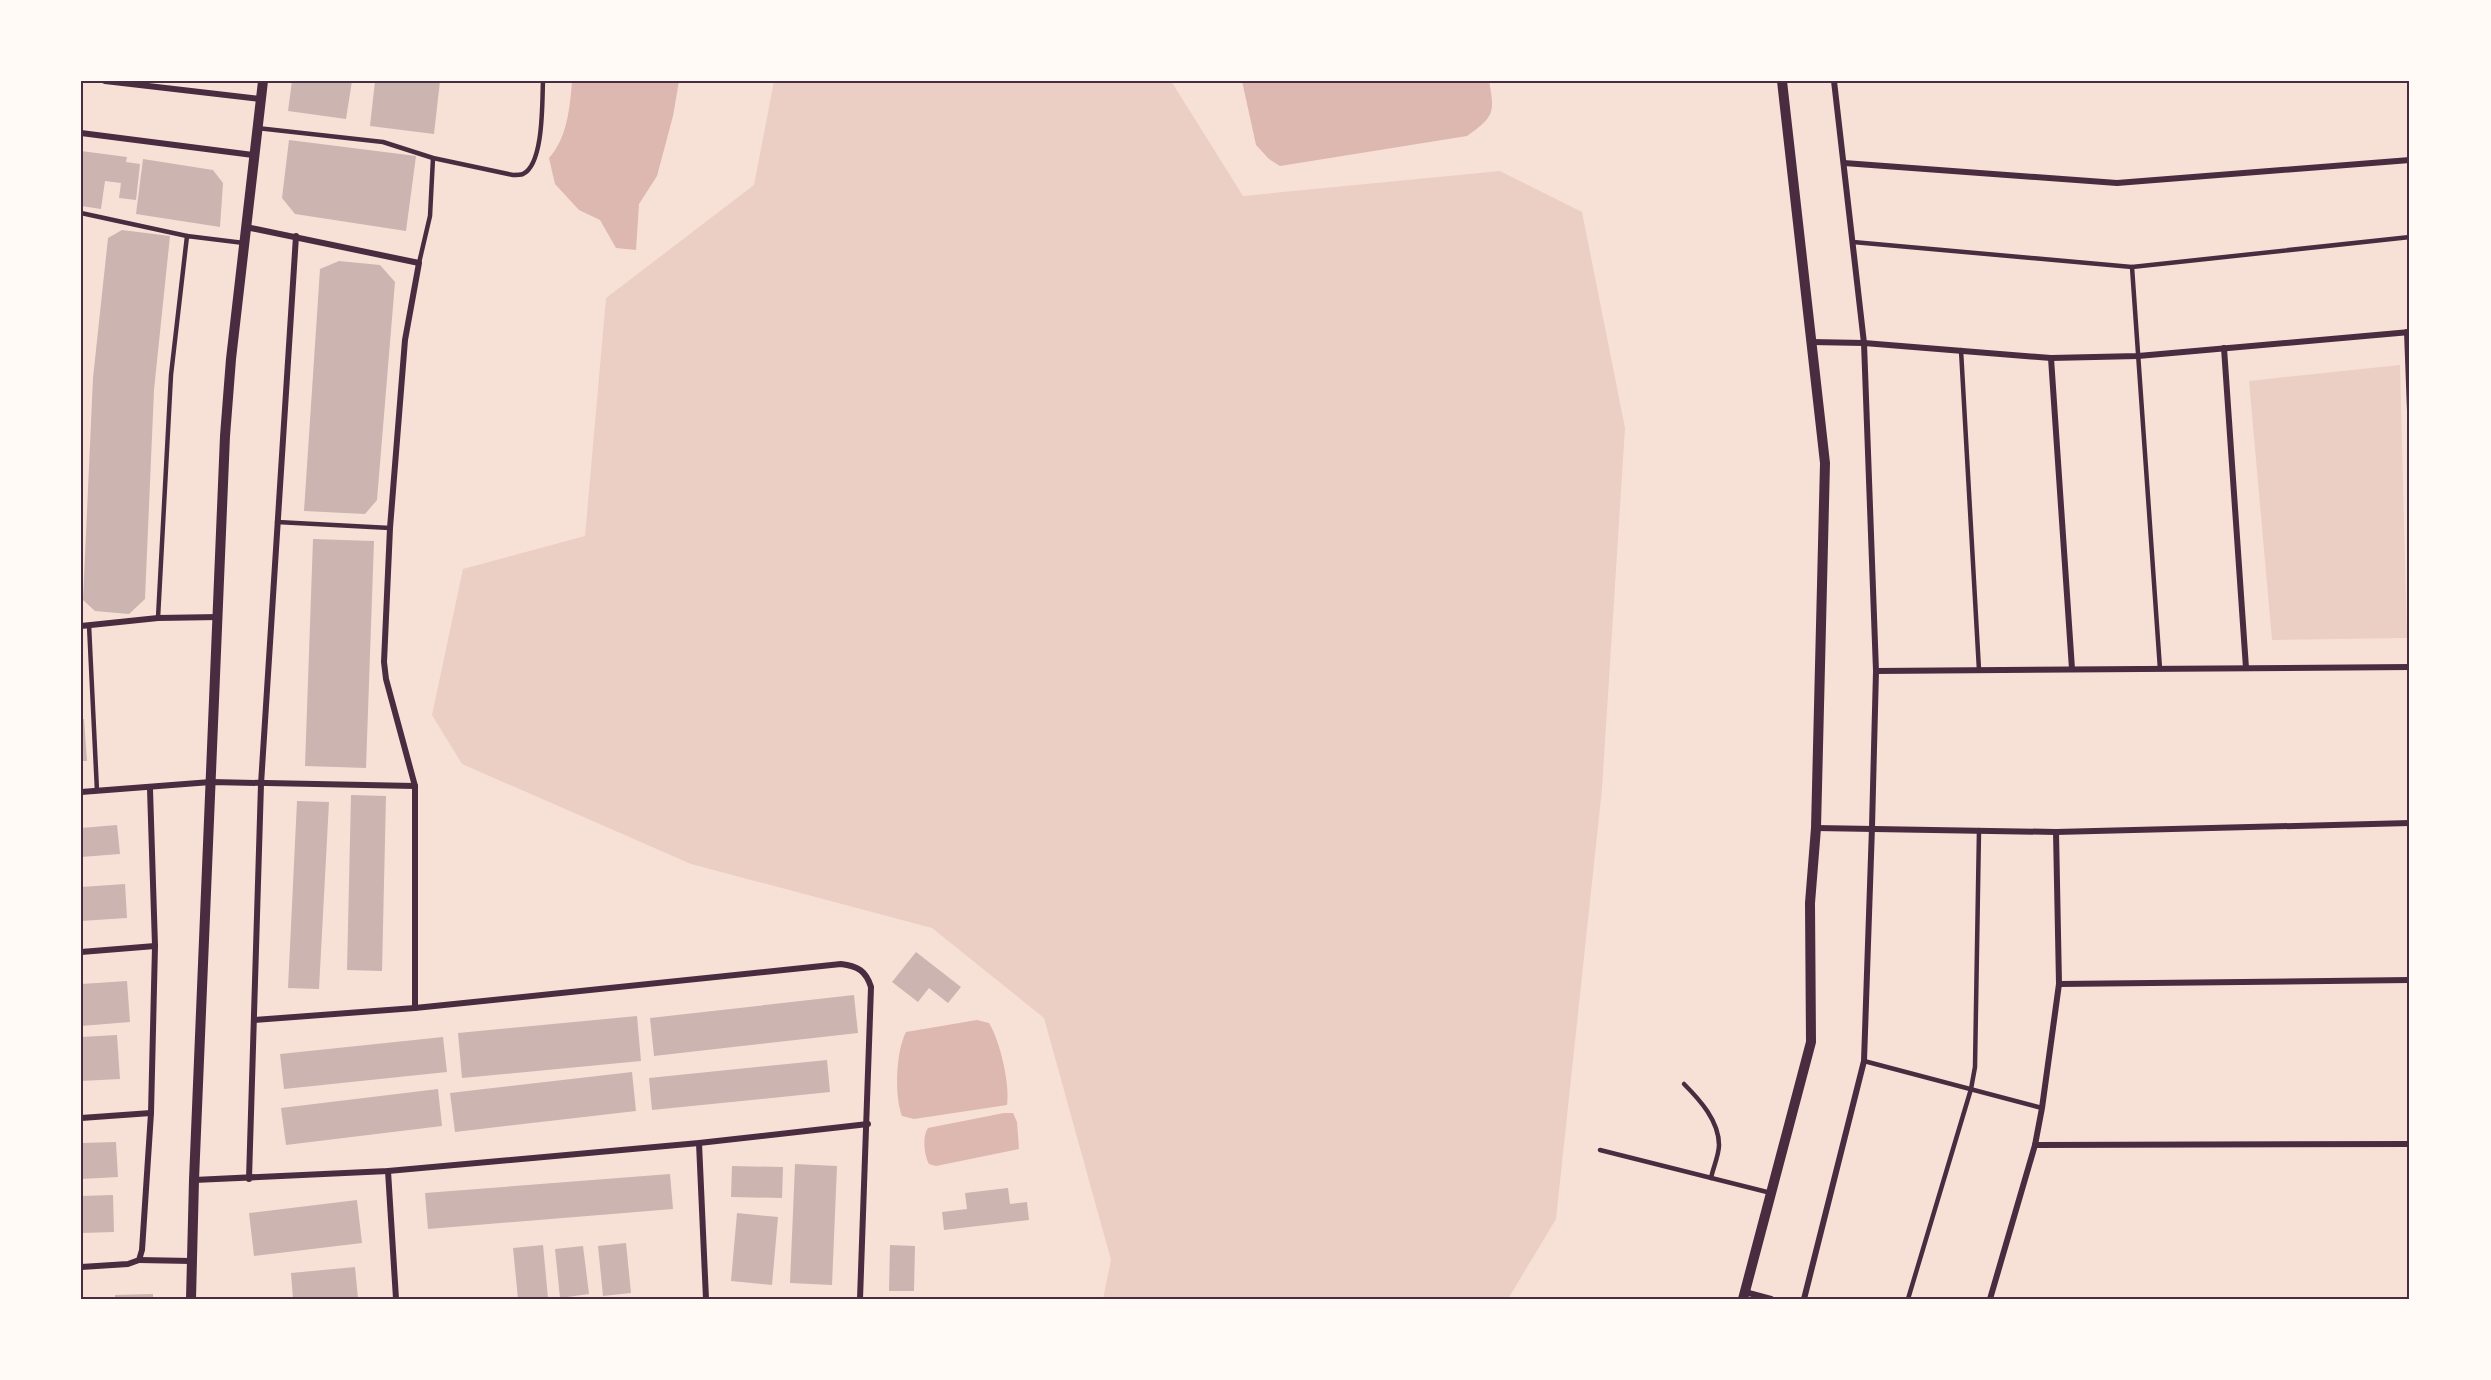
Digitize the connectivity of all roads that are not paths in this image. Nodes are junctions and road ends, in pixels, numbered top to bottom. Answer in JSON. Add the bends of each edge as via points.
{"nodes":[{"id":1,"x":105,"y":81,"type":"edge"},
{"id":2,"x":263,"y":81,"type":"edge"},
{"id":3,"x":543,"y":81,"type":"edge"},
{"id":4,"x":1782,"y":81,"type":"edge"},
{"id":5,"x":1834,"y":81,"type":"edge"},
{"id":6,"x":260,"y":99,"type":"junction"},
{"id":7,"x":257,"y":128,"type":"junction"},
{"id":8,"x":81,"y":133,"type":"edge"},
{"id":9,"x":253,"y":155,"type":"junction"},
{"id":10,"x":433,"y":158,"type":"junction"},
{"id":11,"x":2410,"y":160,"type":"edge"},
{"id":12,"x":1844,"y":163,"type":"junction"},
{"id":13,"x":81,"y":213,"type":"edge"},
{"id":14,"x":246,"y":227,"type":"junction"},
{"id":15,"x":187,"y":236,"type":"junction"},
{"id":16,"x":296,"y":237,"type":"junction"},
{"id":17,"x":2410,"y":237,"type":"edge"},
{"id":18,"x":1853,"y":242,"type":"junction"},
{"id":19,"x":244,"y":243,"type":"junction"},
{"id":20,"x":419,"y":263,"type":"junction"},
{"id":21,"x":2132,"y":267,"type":"junction"},
{"id":22,"x":2409,"y":332,"type":"edge"},
{"id":23,"x":1811,"y":342,"type":"junction"},
{"id":24,"x":1864,"y":343,"type":"junction"},
{"id":25,"x":2223,"y":348,"type":"junction"},
{"id":26,"x":1961,"y":350,"type":"junction"},
{"id":27,"x":2138,"y":356,"type":"junction"},
{"id":28,"x":2051,"y":358,"type":"junction"},
{"id":29,"x":2410,"y":411,"type":"edge"},
{"id":30,"x":277,"y":522,"type":"junction"},
{"id":31,"x":390,"y":528,"type":"junction"},
{"id":32,"x":219,"y":617,"type":"junction"},
{"id":33,"x":158,"y":618,"type":"junction"},
{"id":34,"x":89,"y":625,"type":"junction"},
{"id":35,"x":81,"y":626,"type":"edge"},
{"id":36,"x":2410,"y":667,"type":"edge"},
{"id":37,"x":2246,"y":668,"type":"junction"},
{"id":38,"x":2072,"y":669,"type":"junction"},
{"id":39,"x":2160,"y":669,"type":"junction"},
{"id":40,"x":1979,"y":670,"type":"junction"},
{"id":41,"x":1875,"y":671,"type":"junction"},
{"id":42,"x":211,"y":782,"type":"junction"},
{"id":43,"x":261,"y":784,"type":"junction"},
{"id":44,"x":415,"y":786,"type":"junction"},
{"id":45,"x":150,"y":789,"type":"junction"},
{"id":46,"x":97,"y":791,"type":"junction"},
{"id":47,"x":81,"y":792,"type":"edge"},
{"id":48,"x":2410,"y":823,"type":"edge"},
{"id":49,"x":1872,"y":827,"type":"junction"},
{"id":50,"x":1816,"y":828,"type":"junction"},
{"id":51,"x":1979,"y":830,"type":"junction"},
{"id":52,"x":2056,"y":832,"type":"junction"},
{"id":53,"x":155,"y":946,"type":"junction"},
{"id":54,"x":81,"y":952,"type":"edge"},
{"id":55,"x":2410,"y":980,"type":"edge"},
{"id":56,"x":2059,"y":984,"type":"junction"},
{"id":57,"x":415,"y":1008,"type":"junction"},
{"id":58,"x":254,"y":1020,"type":"junction"},
{"id":59,"x":1864,"y":1061,"type":"junction"},
{"id":60,"x":1684,"y":1084,"type":"dead end"},
{"id":61,"x":1971,"y":1089,"type":"junction"},
{"id":62,"x":2042,"y":1108,"type":"junction"},
{"id":63,"x":151,"y":1113,"type":"junction"},
{"id":64,"x":81,"y":1118,"type":"edge"},
{"id":65,"x":868,"y":1124,"type":"junction"},
{"id":66,"x":699,"y":1143,"type":"junction"},
{"id":67,"x":2410,"y":1144,"type":"edge"},
{"id":68,"x":2035,"y":1145,"type":"junction"},
{"id":69,"x":1600,"y":1150,"type":"dead end"},
{"id":70,"x":388,"y":1171,"type":"junction"},
{"id":71,"x":1711,"y":1178,"type":"junction"},
{"id":72,"x":249,"y":1179,"type":"junction"},
{"id":73,"x":194,"y":1180,"type":"junction"},
{"id":74,"x":1771,"y":1193,"type":"junction"},
{"id":75,"x":139,"y":1260,"type":"junction"},
{"id":76,"x":191,"y":1261,"type":"junction"},
{"id":77,"x":81,"y":1267,"type":"edge"},
{"id":78,"x":1744,"y":1296,"type":"edge"},
{"id":79,"x":191,"y":1299,"type":"edge"},
{"id":80,"x":396,"y":1299,"type":"edge"},
{"id":81,"x":706,"y":1299,"type":"edge"},
{"id":82,"x":860,"y":1299,"type":"edge"},
{"id":83,"x":1771,"y":1299,"type":"edge"},
{"id":84,"x":1804,"y":1299,"type":"edge"},
{"id":85,"x":1908,"y":1299,"type":"edge"},
{"id":86,"x":1990,"y":1299,"type":"edge"}],
"edges":[{"from":1,"to":6,"type":"street"},
{"from":2,"to":6,"type":"street"},
{"from":3,"to":10,"type":"lane","via":[[540,136],[530,168],[523,174]]},
{"from":4,"to":23,"type":"street"},
{"from":5,"to":12,"type":"street"},
{"from":6,"to":7,"type":"street"},
{"from":7,"to":9,"type":"street"},
{"from":7,"to":10,"type":"lane","via":[[383,142]]},
{"from":8,"to":9,"type":"street"},
{"from":9,"to":14,"type":"street"},
{"from":10,"to":20,"type":"lane","via":[[430,216]]},
{"from":11,"to":12,"type":"street","via":[[2117,183]]},
{"from":12,"to":18,"type":"street"},
{"from":13,"to":15,"type":"lane"},
{"from":14,"to":16,"type":"street"},
{"from":14,"to":19,"type":"street"},
{"from":15,"to":19,"type":"lane"},
{"from":15,"to":33,"type":"lane","via":[[171,375]]},
{"from":16,"to":20,"type":"street"},
{"from":16,"to":30,"type":"street"},
{"from":17,"to":21,"type":"lane"},
{"from":18,"to":21,"type":"lane"},
{"from":18,"to":24,"type":"street"},
{"from":19,"to":32,"type":"street","via":[[225,436]]},
{"from":20,"to":31,"type":"street","via":[[405,340]]},
{"from":21,"to":27,"type":"lane"},
{"from":22,"to":25,"type":"street"},
{"from":22,"to":29,"type":"street"},
{"from":23,"to":24,"type":"street"},
{"from":23,"to":50,"type":"street","via":[[1825,463]]},
{"from":24,"to":26,"type":"street"},
{"from":24,"to":41,"type":"street"},
{"from":25,"to":27,"type":"street"},
{"from":25,"to":37,"type":"street"},
{"from":26,"to":28,"type":"street"},
{"from":26,"to":40,"type":"lane"},
{"from":27,"to":28,"type":"street"},
{"from":27,"to":39,"type":"lane"},
{"from":28,"to":38,"type":"street"},
{"from":30,"to":31,"type":"lane"},
{"from":30,"to":43,"type":"street"},
{"from":31,"to":44,"type":"street","via":[[384,662]]},
{"from":32,"to":33,"type":"street"},
{"from":32,"to":42,"type":"street"},
{"from":33,"to":34,"type":"street"},
{"from":34,"to":35,"type":"street"},
{"from":34,"to":46,"type":"lane"},
{"from":36,"to":37,"type":"street"},
{"from":37,"to":39,"type":"street"},
{"from":38,"to":39,"type":"street"},
{"from":38,"to":40,"type":"street"},
{"from":40,"to":41,"type":"street"},
{"from":41,"to":49,"type":"street"},
{"from":42,"to":43,"type":"street"},
{"from":42,"to":45,"type":"street"},
{"from":42,"to":73,"type":"street"},
{"from":43,"to":44,"type":"street"},
{"from":43,"to":58,"type":"street"},
{"from":44,"to":57,"type":"street"},
{"from":45,"to":46,"type":"street"},
{"from":45,"to":53,"type":"street"},
{"from":46,"to":47,"type":"street"},
{"from":48,"to":52,"type":"street"},
{"from":49,"to":50,"type":"street"},
{"from":49,"to":51,"type":"street"},
{"from":49,"to":59,"type":"street"},
{"from":50,"to":74,"type":"street","via":[[1810,903],[1811,1042]]},
{"from":51,"to":52,"type":"street"},
{"from":51,"to":61,"type":"lane","via":[[1975,1067]]},
{"from":52,"to":56,"type":"street"},
{"from":53,"to":54,"type":"street"},
{"from":53,"to":63,"type":"street"},
{"from":55,"to":56,"type":"street"},
{"from":56,"to":62,"type":"street"},
{"from":57,"to":58,"type":"street"},
{"from":57,"to":65,"type":"street","via":[[853,965],[869,978],[871,987]]},
{"from":58,"to":72,"type":"street"},
{"from":59,"to":61,"type":"lane"},
{"from":59,"to":84,"type":"street"},
{"from":60,"to":71,"type":"lane","via":[[1705,1108],[1717,1132],[1719,1146]]},
{"from":61,"to":62,"type":"lane"},
{"from":61,"to":85,"type":"lane"},
{"from":62,"to":68,"type":"street"},
{"from":63,"to":64,"type":"street"},
{"from":63,"to":75,"type":"street","via":[[144,1239]]},
{"from":65,"to":66,"type":"street"},
{"from":65,"to":82,"type":"street"},
{"from":66,"to":70,"type":"street"},
{"from":66,"to":81,"type":"street"},
{"from":67,"to":68,"type":"street"},
{"from":68,"to":86,"type":"street"},
{"from":69,"to":71,"type":"lane"},
{"from":70,"to":72,"type":"street"},
{"from":70,"to":80,"type":"street"},
{"from":71,"to":74,"type":"lane"},
{"from":72,"to":73,"type":"street"},
{"from":73,"to":76,"type":"street"},
{"from":74,"to":78,"type":"street"},
{"from":75,"to":76,"type":"street"},
{"from":75,"to":77,"type":"street"},
{"from":76,"to":79,"type":"street"},
{"from":78,"to":83,"type":"street"}]}
